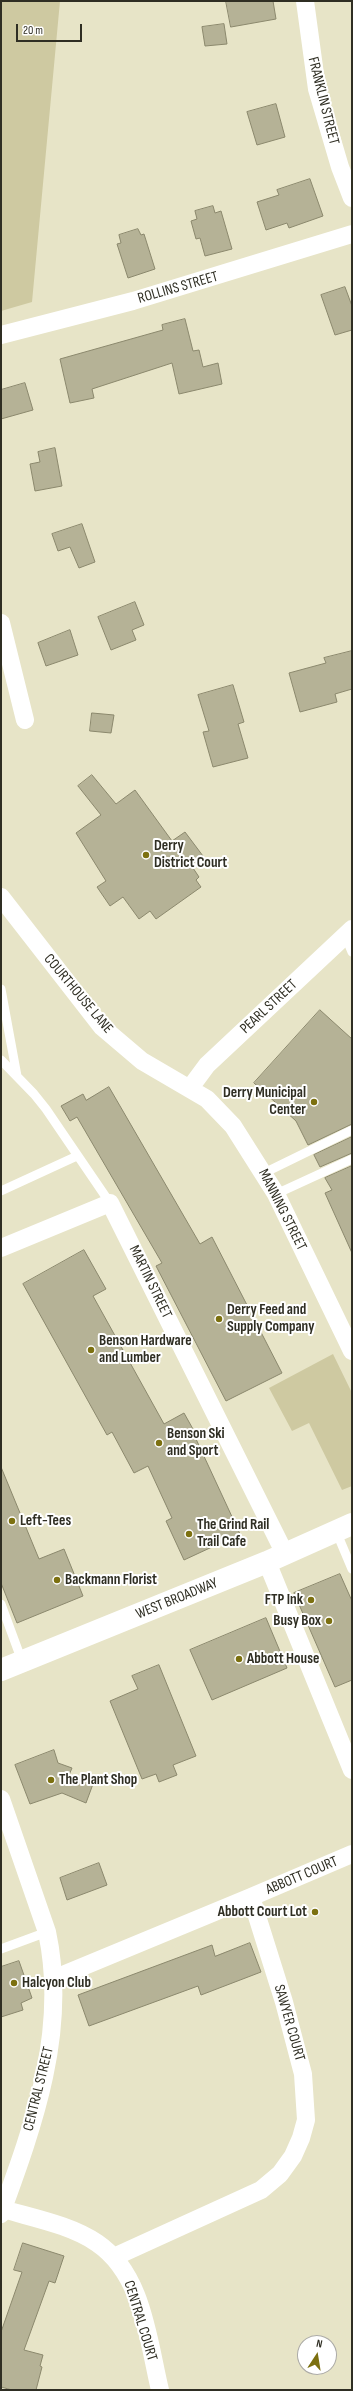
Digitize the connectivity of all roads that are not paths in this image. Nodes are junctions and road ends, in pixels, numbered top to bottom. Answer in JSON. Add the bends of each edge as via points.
{"nodes":[{"id":1,"x":304,"y":1,"type":"edge"},
{"id":2,"x":352,"y":198,"type":"edge"},
{"id":3,"x":352,"y":234,"type":"edge"},
{"id":4,"x":1,"y":335,"type":"edge"},
{"id":5,"x":1,"y":623,"type":"edge"},
{"id":6,"x":25,"y":720,"type":"dead end"},
{"id":7,"x":1,"y":897,"type":"edge"},
{"id":8,"x":348,"y":932,"type":"edge"},
{"id":9,"x":352,"y":952,"type":"edge"},
{"id":10,"x":1,"y":989,"type":"edge"},
{"id":11,"x":1,"y":1060,"type":"edge"},
{"id":12,"x":17,"y":1076,"type":"junction"},
{"id":13,"x":190,"y":1088,"type":"junction"},
{"id":14,"x":352,"y":1130,"type":"edge"},
{"id":15,"x":77,"y":1156,"type":"junction"},
{"id":16,"x":352,"y":1159,"type":"edge"},
{"id":17,"x":264,"y":1173,"type":"junction"},
{"id":18,"x":1,"y":1191,"type":"edge"},
{"id":19,"x":276,"y":1194,"type":"junction"},
{"id":20,"x":110,"y":1203,"type":"junction"},
{"id":21,"x":2,"y":1246,"type":"edge"},
{"id":22,"x":352,"y":1350,"type":"edge"},
{"id":23,"x":344,"y":1528,"type":"edge"},
{"id":24,"x":276,"y":1558,"type":"junction"},
{"id":25,"x":352,"y":1569,"type":"edge"},
{"id":26,"x":1,"y":1604,"type":"edge"},
{"id":27,"x":22,"y":1661,"type":"junction"},
{"id":28,"x":1,"y":1670,"type":"edge"},
{"id":29,"x":352,"y":1770,"type":"edge"},
{"id":30,"x":1,"y":1799,"type":"edge"},
{"id":31,"x":352,"y":1854,"type":"edge"},
{"id":32,"x":251,"y":1897,"type":"junction"},
{"id":33,"x":47,"y":1932,"type":"junction"},
{"id":34,"x":1,"y":1949,"type":"edge"},
{"id":35,"x":53,"y":1979,"type":"junction"},
{"id":36,"x":2,"y":2212,"type":"edge"},
{"id":37,"x":114,"y":2257,"type":"junction"},
{"id":38,"x":160,"y":2390,"type":"edge"}],
"edges":[{"from":1,"to":2,"type":"street","name":"FRANKLIN STREET","via":[[318,89],[340,167]]},
{"from":3,"to":4,"type":"street","name":"ROLLINS STREET","via":[[134,301]]},
{"from":5,"to":6,"type":"street"},
{"from":7,"to":13,"type":"street","name":"COURTHOUSE LANE","via":[[102,1027],[142,1061]]},
{"from":8,"to":9,"type":"lane"},
{"from":8,"to":13,"type":"street","name":"PEARL STREET","via":[[207,1065]]},
{"from":10,"to":12,"type":"lane"},
{"from":11,"to":12,"type":"lane"},
{"from":12,"to":15,"type":"lane","via":[[46,1109]]},
{"from":13,"to":17,"type":"street","name":"MANNING STREET","via":[[224,1115],[248,1146]]},
{"from":14,"to":17,"type":"lane"},
{"from":15,"to":18,"type":"lane"},
{"from":15,"to":20,"type":"lane"},
{"from":16,"to":19,"type":"lane"},
{"from":17,"to":19,"type":"street","name":"MANNING STREET"},
{"from":19,"to":22,"type":"street","name":"MANNING STREET"},
{"from":20,"to":21,"type":"street"},
{"from":20,"to":24,"type":"street","name":"MARTIN STREET"},
{"from":23,"to":24,"type":"main road","name":"WEST BROADWAY"},
{"from":23,"to":25,"type":"lane"},
{"from":24,"to":27,"type":"main road","name":"WEST BROADWAY"},
{"from":24,"to":29,"type":"street"},
{"from":26,"to":27,"type":"lane"},
{"from":27,"to":28,"type":"main road","name":"WEST BROADWAY"},
{"from":30,"to":33,"type":"street","name":"CENTRAL STREET"},
{"from":31,"to":32,"type":"street","name":"ABBOTT COURT"},
{"from":32,"to":35,"type":"street"},
{"from":32,"to":37,"type":"street","name":"SAWYER COURT","via":[[284,2002],[303,2074],[306,2120],[301,2138],[293,2156],[280,2174],[261,2190]]},
{"from":33,"to":34,"type":"lane"},
{"from":33,"to":35,"type":"street","name":"CENTRAL STREET"},
{"from":35,"to":36,"type":"street","name":"CENTRAL STREET","via":[[52,2038],[44,2081]]},
{"from":36,"to":37,"type":"street","name":"CENTRAL COURT","via":[[77,2234],[96,2242]]},
{"from":37,"to":38,"type":"street","name":"CENTRAL COURT","via":[[127,2275],[136,2296]]}]}
